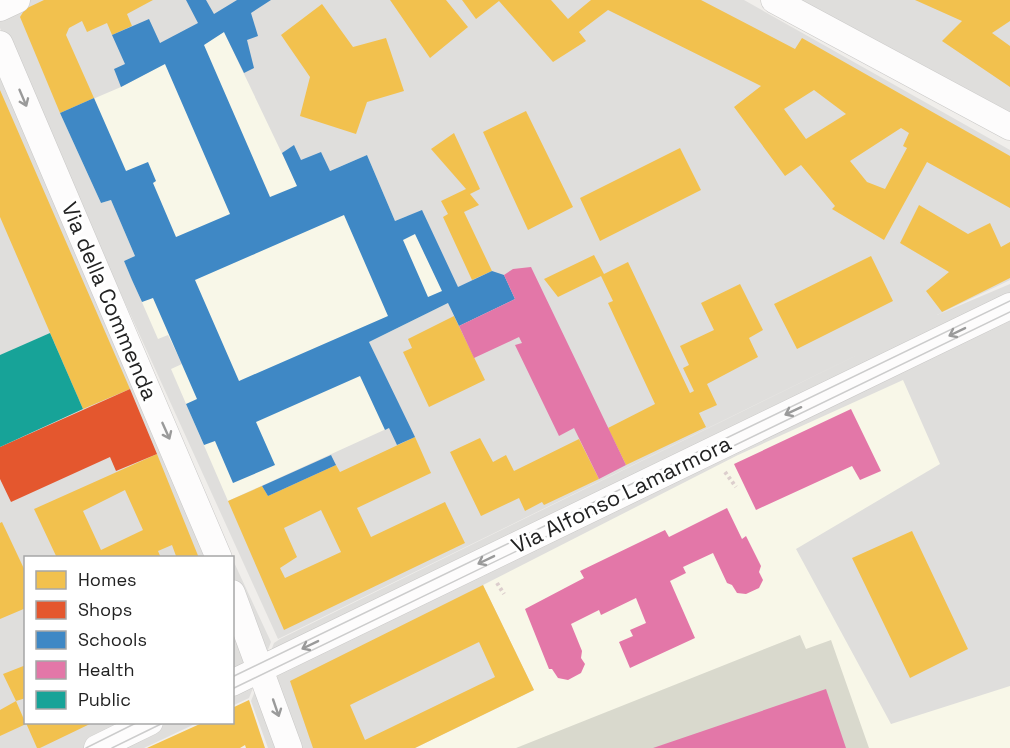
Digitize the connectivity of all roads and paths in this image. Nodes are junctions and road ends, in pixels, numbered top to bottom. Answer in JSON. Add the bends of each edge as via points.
{"nodes":[{"id":1,"x":17,"y":0,"type":"edge"},
{"id":2,"x":774,"y":0,"type":"edge"},
{"id":3,"x":0,"y":8,"type":"edge"},
{"id":4,"x":0,"y":44,"type":"edge"},
{"id":5,"x":1010,"y":127,"type":"edge"},
{"id":6,"x":1010,"y":306,"type":"edge"},
{"id":7,"x":720,"y":463,"type":"dead end"},
{"id":8,"x":736,"y":487,"type":"dead end"},
{"id":9,"x":218,"y":556,"type":"edge"},
{"id":10,"x":495,"y":580,"type":"dead end"},
{"id":11,"x":504,"y":594,"type":"dead end"},
{"id":12,"x":234,"y":598,"type":"edge"},
{"id":13,"x":262,"y":669,"type":"junction"},
{"id":14,"x":234,"y":682,"type":"edge"},
{"id":15,"x":148,"y":724,"type":"edge"},
{"id":16,"x":97,"y":748,"type":"edge"},
{"id":17,"x":289,"y":748,"type":"edge"}],
"edges":[{"from":1,"to":3,"type":"street"},
{"from":2,"to":5,"type":"street"},
{"from":4,"to":9,"type":"street","name":"Via della Commenda","one_way":true},
{"from":6,"to":13,"type":"street","name":"Via Alfonso Lamarmora","one_way":true},
{"from":7,"to":8,"type":"path"},
{"from":10,"to":11,"type":"path"},
{"from":12,"to":13,"type":"street"},
{"from":13,"to":14,"type":"street","name":"Via Alfonso Lamarmora"},
{"from":13,"to":17,"type":"street","one_way":true},
{"from":15,"to":16,"type":"street"}]}
